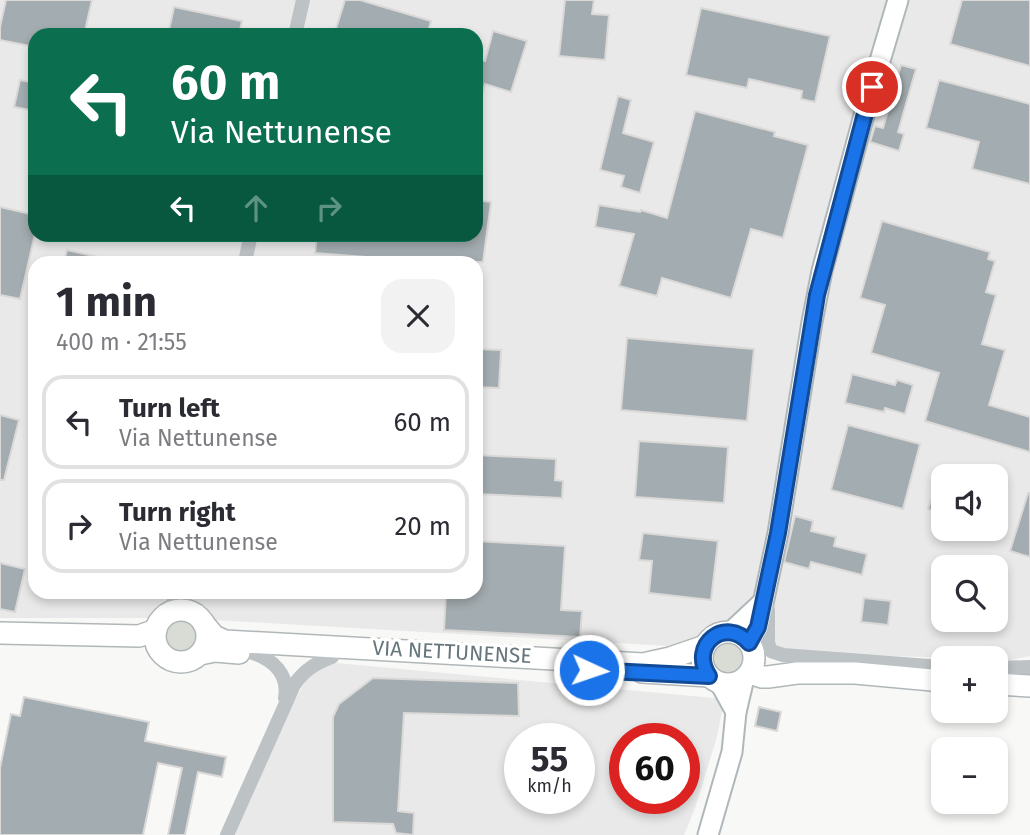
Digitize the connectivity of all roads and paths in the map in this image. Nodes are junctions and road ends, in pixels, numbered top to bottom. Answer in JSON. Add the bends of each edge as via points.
{"nodes":[{"id":1,"x":303,"y":0,"type":"edge"},
{"id":2,"x":898,"y":0,"type":"edge"},
{"id":3,"x":297,"y":28,"type":"edge"},
{"id":4,"x":764,"y":598,"type":"junction"},
{"id":5,"x":188,"y":604,"type":"edge"},
{"id":6,"x":153,"y":632,"type":"junction"},
{"id":7,"x":731,"y":632,"type":"junction"},
{"id":8,"x":0,"y":633,"type":"edge"},
{"id":9,"x":705,"y":646,"type":"junction"},
{"id":10,"x":253,"y":653,"type":"junction"},
{"id":11,"x":200,"y":654,"type":"junction"},
{"id":12,"x":332,"y":657,"type":"junction"},
{"id":13,"x":749,"y":662,"type":"junction"},
{"id":14,"x":931,"y":666,"type":"edge"},
{"id":15,"x":1030,"y":667,"type":"edge"},
{"id":16,"x":1008,"y":668,"type":"edge"},
{"id":17,"x":714,"y":679,"type":"junction"},
{"id":18,"x":931,"y":680,"type":"edge"},
{"id":19,"x":1008,"y":685,"type":"edge"},
{"id":20,"x":1030,"y":686,"type":"edge"},
{"id":21,"x":284,"y":705,"type":"junction"},
{"id":22,"x":736,"y":712,"type":"junction"},
{"id":23,"x":227,"y":835,"type":"edge"},
{"id":24,"x":708,"y":835,"type":"edge"}],
"edges":[{"from":1,"to":3,"type":"street"},
{"from":2,"to":4,"type":"street","via":[[820,283]]},
{"from":4,"to":7,"type":"street"},
{"from":4,"to":13,"type":"street"},
{"from":4,"to":14,"type":"street","via":[[768,600],[771,651]]},
{"from":5,"to":6,"type":"main road"},
{"from":5,"to":9,"type":"main road","name":"VIA NETTUNENSE","via":[[211,634],[225,641],[643,664]]},
{"from":5,"to":11,"type":"main road","via":[[207,639]]},
{"from":6,"to":8,"type":"main road"},
{"from":6,"to":11,"type":"main road","via":[[166,657],[177,662]]},
{"from":7,"to":9,"type":"main road","name":"VIA NETTUNENSE","via":[[716,635]]},
{"from":7,"to":13,"type":"main road","via":[[741,636]]},
{"from":9,"to":17,"type":"main road","via":[[704,669]]},
{"from":10,"to":11,"type":"main road","name":"VIA NETTUNENSE"},
{"from":10,"to":12,"type":"main road","name":"VIA NETTUNENSE"},
{"from":10,"to":21,"type":"street","via":[[270,660],[281,674],[286,687]]},
{"from":12,"to":17,"type":"main road","name":"VIA NETTUNENSE"},
{"from":12,"to":21,"type":"street","via":[[303,673]]},
{"from":13,"to":17,"type":"main road","name":"VIA NETTUNENSE","via":[[733,684]]},
{"from":13,"to":18,"type":"main road","via":[[797,673]]},
{"from":13,"to":22,"type":"street"},
{"from":15,"to":16,"type":"street"},
{"from":17,"to":22,"type":"street"},
{"from":19,"to":20,"type":"main road"},
{"from":21,"to":23,"type":"street"},
{"from":22,"to":24,"type":"street","via":[[732,752]]}]}
